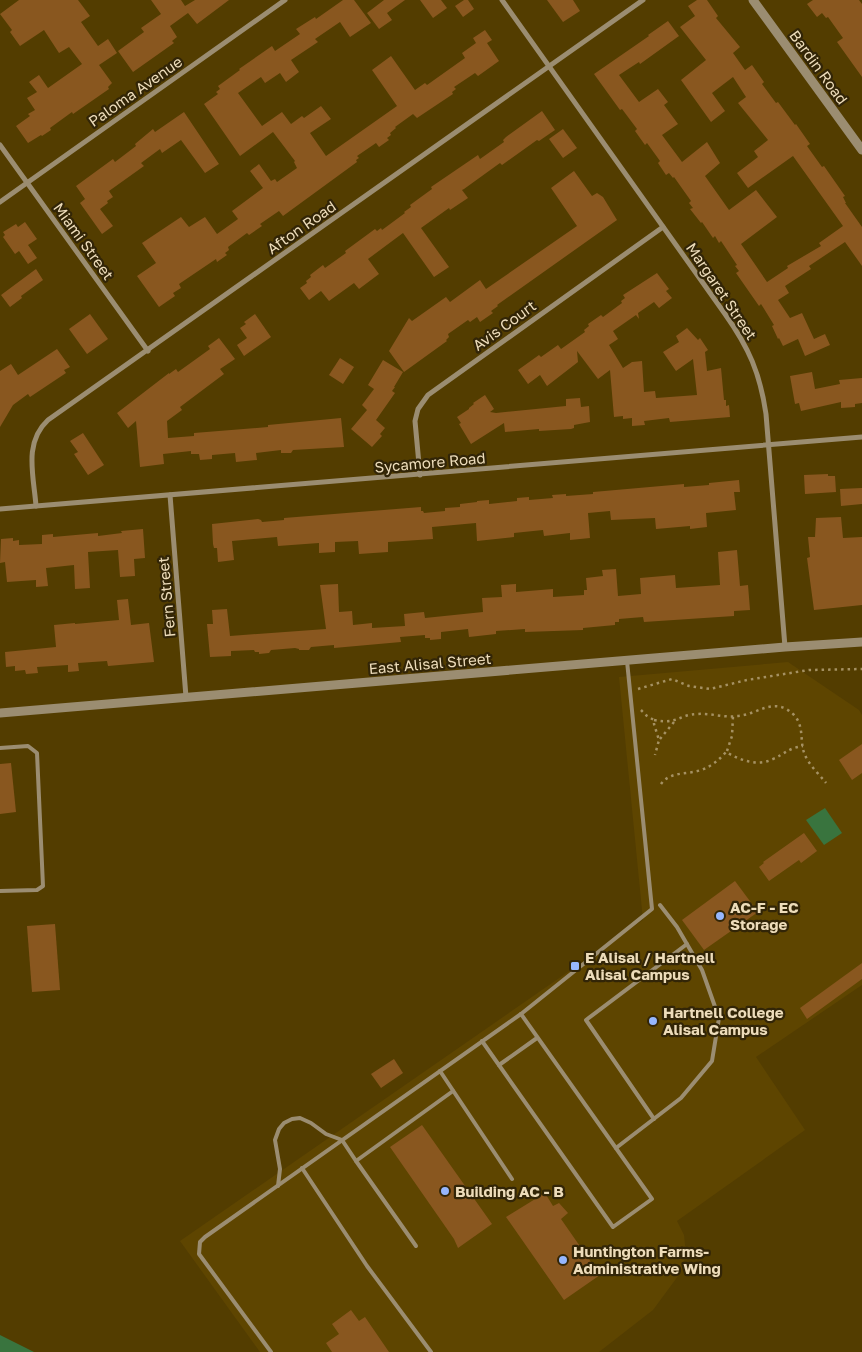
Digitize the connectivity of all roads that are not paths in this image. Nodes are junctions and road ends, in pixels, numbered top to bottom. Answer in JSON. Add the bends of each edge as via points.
{"nodes":[{"id":1,"x":285,"y":0,"type":"edge"},
{"id":2,"x":502,"y":0,"type":"edge"},
{"id":3,"x":643,"y":0,"type":"edge"},
{"id":4,"x":753,"y":0,"type":"edge"},
{"id":5,"x":550,"y":66,"type":"junction"},
{"id":6,"x":0,"y":145,"type":"edge"},
{"id":7,"x":862,"y":150,"type":"edge"},
{"id":8,"x":26,"y":184,"type":"junction"},
{"id":9,"x":0,"y":202,"type":"edge"},
{"id":10,"x":663,"y":227,"type":"junction"},
{"id":11,"x":148,"y":351,"type":"junction"},
{"id":12,"x":862,"y":437,"type":"edge"},
{"id":13,"x":769,"y":445,"type":"junction"},
{"id":14,"x":420,"y":475,"type":"junction"},
{"id":15,"x":170,"y":495,"type":"junction"},
{"id":16,"x":36,"y":506,"type":"junction"},
{"id":17,"x":0,"y":509,"type":"edge"},
{"id":18,"x":862,"y":642,"type":"edge"},
{"id":19,"x":785,"y":647,"type":"junction"},
{"id":20,"x":626,"y":661,"type":"junction"},
{"id":21,"x":186,"y":696,"type":"junction"},
{"id":22,"x":0,"y":713,"type":"edge"},
{"id":23,"x":0,"y":748,"type":"edge"},
{"id":24,"x":0,"y":891,"type":"edge"},
{"id":25,"x":660,"y":905,"type":"dead end"},
{"id":26,"x":687,"y":944,"type":"junction"},
{"id":27,"x":521,"y":1014,"type":"junction"},
{"id":28,"x":537,"y":1038,"type":"junction"},
{"id":29,"x":482,"y":1041,"type":"junction"},
{"id":30,"x":499,"y":1065,"type":"junction"},
{"id":31,"x":440,"y":1071,"type":"junction"},
{"id":32,"x":453,"y":1090,"type":"junction"},
{"id":33,"x":654,"y":1119,"type":"junction"},
{"id":34,"x":342,"y":1140,"type":"junction"},
{"id":35,"x":616,"y":1148,"type":"junction"},
{"id":36,"x":356,"y":1161,"type":"junction"},
{"id":37,"x":302,"y":1168,"type":"junction"},
{"id":38,"x":512,"y":1179,"type":"dead end"},
{"id":39,"x":278,"y":1186,"type":"junction"},
{"id":40,"x":416,"y":1246,"type":"dead end"},
{"id":41,"x":271,"y":1352,"type":"edge"},
{"id":42,"x":431,"y":1352,"type":"edge"}],
"edges":[{"from":1,"to":8,"type":"street","name":"Paloma Avenue"},
{"from":2,"to":5,"type":"street","name":"Margaret Street"},
{"from":3,"to":5,"type":"street","name":"Afton Road"},
{"from":4,"to":7,"type":"street","name":"Bardin Road"},
{"from":5,"to":10,"type":"street","name":"Margaret Street"},
{"from":5,"to":11,"type":"street","name":"Afton Road"},
{"from":6,"to":8,"type":"street","name":"Miami Street"},
{"from":8,"to":9,"type":"street","name":"Paloma Avenue"},
{"from":8,"to":11,"type":"street","name":"Miami Street"},
{"from":10,"to":13,"type":"street","name":"Margaret Street","via":[[734,326],[751,356],[763,396]]},
{"from":10,"to":14,"type":"street","name":"Avis Court","via":[[428,395],[418,409],[415,421]]},
{"from":11,"to":16,"type":"street","name":"Afton Road","via":[[48,420],[38,431],[32,456]]},
{"from":12,"to":13,"type":"street","name":"Sycamore Road"},
{"from":13,"to":14,"type":"street","name":"Sycamore Road"},
{"from":13,"to":19,"type":"street","name":"Margaret Street"},
{"from":14,"to":15,"type":"street","name":"Sycamore Road"},
{"from":15,"to":16,"type":"street","name":"Sycamore Road"},
{"from":15,"to":21,"type":"street","name":"Fern Street"},
{"from":16,"to":17,"type":"street","name":"Sycamore Road"},
{"from":18,"to":19,"type":"street","name":"East Alisal Street"},
{"from":19,"to":20,"type":"street","name":"East Alisal Street"},
{"from":20,"to":21,"type":"street","name":"East Alisal Street"},
{"from":20,"to":27,"type":"lane","via":[[652,909]]},
{"from":21,"to":22,"type":"street","name":"East Alisal Street"},
{"from":23,"to":24,"type":"lane","via":[[28,746],[37,753],[43,886],[37,890]]},
{"from":25,"to":26,"type":"lane"},
{"from":26,"to":33,"type":"lane","via":[[702,970],[719,1018],[712,1061],[681,1098]]},
{"from":26,"to":33,"type":"lane","via":[[586,1020]]},
{"from":27,"to":28,"type":"lane"},
{"from":27,"to":29,"type":"lane"},
{"from":28,"to":30,"type":"lane"},
{"from":28,"to":35,"type":"lane"},
{"from":29,"to":30,"type":"lane"},
{"from":29,"to":31,"type":"lane"},
{"from":30,"to":35,"type":"lane","via":[[613,1227],[652,1199]]},
{"from":31,"to":32,"type":"lane"},
{"from":31,"to":34,"type":"lane"},
{"from":32,"to":36,"type":"lane"},
{"from":32,"to":38,"type":"lane"},
{"from":33,"to":35,"type":"lane"},
{"from":34,"to":36,"type":"lane"},
{"from":34,"to":37,"type":"lane"},
{"from":34,"to":39,"type":"lane","via":[[300,1118],[284,1123],[274,1140],[280,1169]]},
{"from":36,"to":40,"type":"lane"},
{"from":37,"to":39,"type":"lane"},
{"from":37,"to":42,"type":"lane","via":[[367,1266]]},
{"from":39,"to":41,"type":"lane","via":[[204,1237],[199,1248],[199,1254]]}]}
